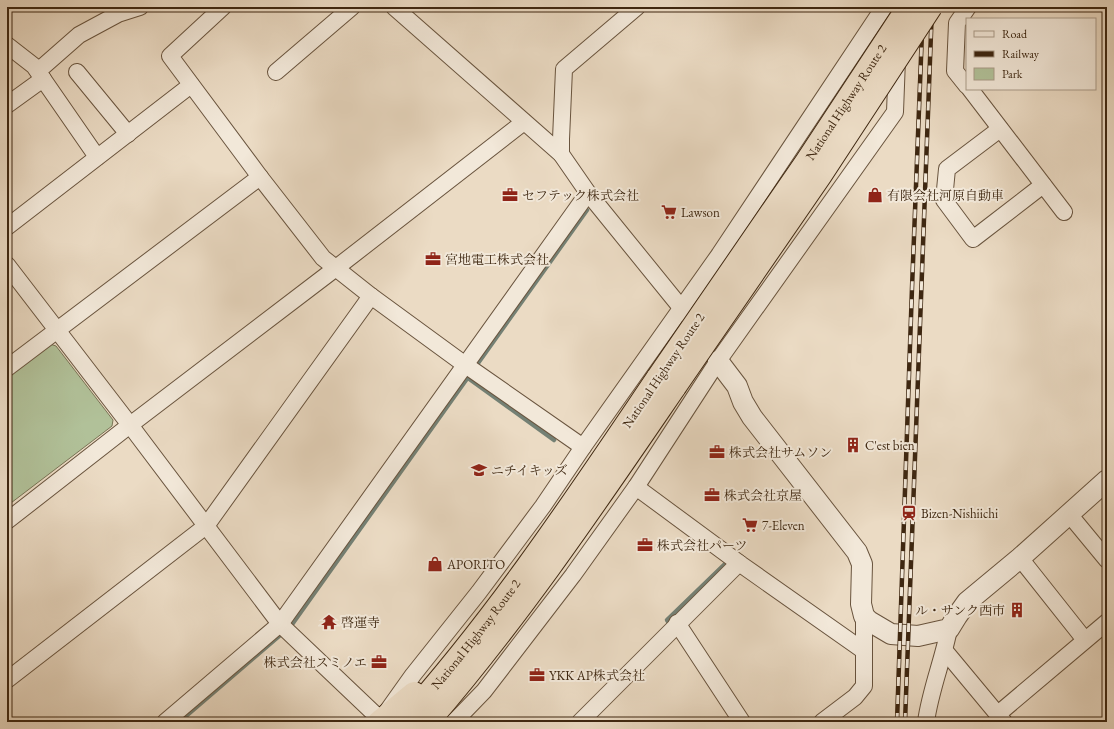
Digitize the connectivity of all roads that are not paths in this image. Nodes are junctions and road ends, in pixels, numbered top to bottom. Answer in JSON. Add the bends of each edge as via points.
{"nodes":[{"id":1,"x":140,"y":7,"type":"edge"},
{"id":2,"x":352,"y":7,"type":"edge"},
{"id":3,"x":394,"y":7,"type":"edge"},
{"id":4,"x":637,"y":7,"type":"edge"},
{"id":5,"x":884,"y":7,"type":"edge"},
{"id":6,"x":900,"y":7,"type":"edge"},
{"id":7,"x":908,"y":7,"type":"edge"},
{"id":8,"x":931,"y":7,"type":"edge"},
{"id":9,"x":968,"y":7,"type":"edge"},
{"id":10,"x":217,"y":9,"type":"edge"},
{"id":11,"x":7,"y":45,"type":"edge"},
{"id":12,"x":77,"y":72,"type":"dead end"},
{"id":13,"x":276,"y":72,"type":"dead end"},
{"id":14,"x":40,"y":75,"type":"junction"},
{"id":15,"x":191,"y":85,"type":"junction"},
{"id":16,"x":966,"y":85,"type":"edge"},
{"id":17,"x":971,"y":90,"type":"edge"},
{"id":18,"x":7,"y":106,"type":"edge"},
{"id":19,"x":524,"y":122,"type":"junction"},
{"id":20,"x":1000,"y":129,"type":"junction"},
{"id":21,"x":128,"y":134,"type":"junction"},
{"id":22,"x":561,"y":154,"type":"junction"},
{"id":23,"x":97,"y":157,"type":"junction"},
{"id":24,"x":260,"y":177,"type":"junction"},
{"id":25,"x":1043,"y":185,"type":"junction"},
{"id":26,"x":588,"y":193,"type":"junction"},
{"id":27,"x":1064,"y":212,"type":"dead end"},
{"id":28,"x":7,"y":227,"type":"edge"},
{"id":29,"x":7,"y":265,"type":"edge"},
{"id":30,"x":336,"y":268,"type":"junction"},
{"id":31,"x":371,"y":296,"type":"junction"},
{"id":32,"x":682,"y":308,"type":"junction"},
{"id":33,"x":57,"y":331,"type":"junction"},
{"id":34,"x":718,"y":361,"type":"junction"},
{"id":35,"x":7,"y":368,"type":"edge"},
{"id":36,"x":470,"y":368,"type":"junction"},
{"id":37,"x":667,"y":382,"type":"junction"},
{"id":38,"x":130,"y":425,"type":"junction"},
{"id":39,"x":583,"y":448,"type":"junction"},
{"id":40,"x":1107,"y":480,"type":"edge"},
{"id":41,"x":636,"y":487,"type":"junction"},
{"id":42,"x":606,"y":488,"type":"junction"},
{"id":43,"x":1069,"y":514,"type":"junction"},
{"id":44,"x":7,"y":521,"type":"edge"},
{"id":45,"x":206,"y":526,"type":"junction"},
{"id":46,"x":1020,"y":558,"type":"junction"},
{"id":47,"x":1107,"y":560,"type":"edge"},
{"id":48,"x":739,"y":563,"type":"junction"},
{"id":49,"x":864,"y":616,"type":"junction"},
{"id":50,"x":1107,"y":622,"type":"edge"},
{"id":51,"x":284,"y":627,"type":"junction"},
{"id":52,"x":674,"y":627,"type":"junction"},
{"id":53,"x":950,"y":629,"type":"junction"},
{"id":54,"x":1085,"y":640,"type":"junction"},
{"id":55,"x":467,"y":645,"type":"junction"},
{"id":56,"x":864,"y":651,"type":"junction"},
{"id":57,"x":945,"y":651,"type":"junction"},
{"id":58,"x":7,"y":680,"type":"edge"},
{"id":59,"x":1001,"y":718,"type":"edge"},
{"id":60,"x":380,"y":721,"type":"edge"},
{"id":61,"x":166,"y":722,"type":"edge"},
{"id":62,"x":403,"y":722,"type":"edge"},
{"id":63,"x":428,"y":722,"type":"edge"},
{"id":64,"x":446,"y":722,"type":"edge"},
{"id":65,"x":454,"y":722,"type":"edge"},
{"id":66,"x":580,"y":722,"type":"edge"},
{"id":67,"x":742,"y":722,"type":"edge"},
{"id":68,"x":822,"y":722,"type":"edge"},
{"id":69,"x":926,"y":722,"type":"edge"}],
"edges":[{"from":1,"to":14,"type":"street","via":[[118,14],[80,35]]},
{"from":2,"to":13,"type":"street"},
{"from":3,"to":19,"type":"street"},
{"from":4,"to":22,"type":"street","via":[[564,68]]},
{"from":5,"to":32,"type":"street"},
{"from":6,"to":34,"type":"street","via":[[895,112]]},
{"from":7,"to":37,"type":"highway","name":"National Highway Route 2","bridge":true,"via":[[806,162]]},
{"from":8,"to":37,"type":"highway","name":"National Highway Route 2","bridge":true,"via":[[821,175]]},
{"from":9,"to":16,"type":"street","via":[[957,23],[956,71]]},
{"from":10,"to":15,"type":"street","via":[[170,56]]},
{"from":11,"to":14,"type":"street","via":[[34,66]]},
{"from":12,"to":21,"type":"street"},
{"from":14,"to":18,"type":"street"},
{"from":14,"to":23,"type":"street"},
{"from":15,"to":21,"type":"street"},
{"from":15,"to":24,"type":"street"},
{"from":17,"to":20,"type":"street"},
{"from":19,"to":22,"type":"street"},
{"from":19,"to":30,"type":"street"},
{"from":20,"to":25,"type":"street"},
{"from":20,"to":25,"type":"street","via":[[947,169],[944,200],[973,239]]},
{"from":21,"to":23,"type":"street"},
{"from":22,"to":26,"type":"street"},
{"from":23,"to":28,"type":"street"},
{"from":24,"to":30,"type":"street","via":[[323,258]]},
{"from":24,"to":33,"type":"street"},
{"from":25,"to":27,"type":"street"},
{"from":26,"to":32,"type":"street"},
{"from":26,"to":36,"type":"street"},
{"from":29,"to":33,"type":"street"},
{"from":30,"to":31,"type":"street"},
{"from":30,"to":38,"type":"street"},
{"from":31,"to":36,"type":"street"},
{"from":31,"to":45,"type":"street"},
{"from":32,"to":34,"type":"street"},
{"from":32,"to":39,"type":"street"},
{"from":33,"to":35,"type":"street"},
{"from":33,"to":38,"type":"street"},
{"from":34,"to":41,"type":"street"},
{"from":34,"to":49,"type":"street","via":[[737,386],[752,417],[857,552],[862,564],[861,604]]},
{"from":36,"to":39,"type":"street"},
{"from":36,"to":51,"type":"street"},
{"from":37,"to":42,"type":"highway","name":"National Highway Route 2"},
{"from":37,"to":55,"type":"highway","name":"National Highway Route 2","via":[[594,471],[521,575]]},
{"from":38,"to":44,"type":"street"},
{"from":38,"to":45,"type":"street"},
{"from":39,"to":60,"type":"street","via":[[543,506]]},
{"from":40,"to":43,"type":"street"},
{"from":41,"to":48,"type":"street"},
{"from":41,"to":65,"type":"street","via":[[573,575],[484,691]]},
{"from":42,"to":63,"type":"highway","name":"National Highway Route 2","via":[[548,571]]},
{"from":42,"to":64,"type":"highway","via":[[557,577]]},
{"from":43,"to":46,"type":"street"},
{"from":43,"to":47,"type":"street"},
{"from":45,"to":51,"type":"street"},
{"from":45,"to":58,"type":"street"},
{"from":46,"to":53,"type":"street","via":[[967,602]]},
{"from":46,"to":54,"type":"street"},
{"from":48,"to":52,"type":"street"},
{"from":48,"to":56,"type":"street"},
{"from":49,"to":53,"type":"street","via":[[891,634],[918,636]]},
{"from":49,"to":56,"type":"street"},
{"from":50,"to":54,"type":"street"},
{"from":51,"to":60,"type":"street"},
{"from":51,"to":61,"type":"street"},
{"from":52,"to":66,"type":"street"},
{"from":52,"to":67,"type":"street"},
{"from":53,"to":57,"type":"street"},
{"from":54,"to":59,"type":"street"},
{"from":55,"to":60,"type":"highway"},
{"from":55,"to":62,"type":"highway","name":"National Highway Route 2"},
{"from":56,"to":68,"type":"street","via":[[864,686],[855,697]]},
{"from":57,"to":59,"type":"street"},
{"from":57,"to":69,"type":"street"}]}
